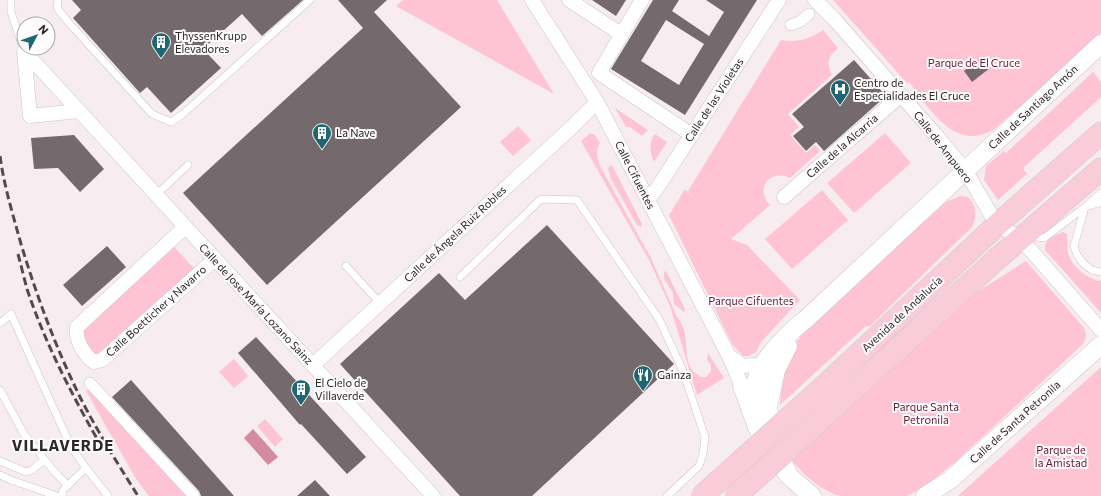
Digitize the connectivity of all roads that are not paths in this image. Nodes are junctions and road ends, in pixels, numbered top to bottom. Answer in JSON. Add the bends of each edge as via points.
{"nodes":[{"id":1,"x":12,"y":0,"type":"edge"},
{"id":2,"x":58,"y":0,"type":"edge"},
{"id":3,"x":310,"y":0,"type":"edge"},
{"id":4,"x":532,"y":0,"type":"edge"},
{"id":5,"x":569,"y":0,"type":"edge"},
{"id":6,"x":642,"y":0,"type":"edge"},
{"id":7,"x":779,"y":0,"type":"edge"},
{"id":8,"x":815,"y":0,"type":"edge"},
{"id":9,"x":809,"y":14,"type":"dead end"},
{"id":10,"x":791,"y":25,"type":"dead end"},
{"id":11,"x":16,"y":27,"type":"edge"},
{"id":12,"x":621,"y":34,"type":"junction"},
{"id":13,"x":1101,"y":44,"type":"edge"},
{"id":14,"x":24,"y":56,"type":"edge"},
{"id":15,"x":29,"y":56,"type":"edge"},
{"id":16,"x":901,"y":95,"type":"junction"},
{"id":17,"x":597,"y":102,"type":"junction"},
{"id":18,"x":79,"y":111,"type":"junction"},
{"id":19,"x":1101,"y":133,"type":"edge"},
{"id":20,"x":692,"y":135,"type":"junction"},
{"id":21,"x":188,"y":165,"type":"dead end"},
{"id":22,"x":1101,"y":169,"type":"edge"},
{"id":23,"x":965,"y":170,"type":"junction"},
{"id":24,"x":1101,"y":193,"type":"edge"},
{"id":25,"x":156,"y":195,"type":"junction"},
{"id":26,"x":784,"y":197,"type":"dead end"},
{"id":27,"x":648,"y":199,"type":"junction"},
{"id":28,"x":1101,"y":202,"type":"edge"},
{"id":29,"x":1085,"y":207,"type":"junction"},
{"id":30,"x":997,"y":225,"type":"junction"},
{"id":31,"x":185,"y":227,"type":"junction"},
{"id":32,"x":1022,"y":237,"type":"junction"},
{"id":33,"x":215,"y":259,"type":"junction"},
{"id":34,"x":346,"y":266,"type":"dead end"},
{"id":35,"x":1101,"y":272,"type":"edge"},
{"id":36,"x":460,"y":277,"type":"dead end"},
{"id":37,"x":380,"y":303,"type":"junction"},
{"id":38,"x":0,"y":323,"type":"edge"},
{"id":39,"x":1101,"y":330,"type":"edge"},
{"id":40,"x":1101,"y":345,"type":"edge"},
{"id":41,"x":729,"y":356,"type":"junction"},
{"id":42,"x":313,"y":366,"type":"junction"},
{"id":43,"x":759,"y":381,"type":"junction"},
{"id":44,"x":90,"y":383,"type":"dead end"},
{"id":45,"x":0,"y":390,"type":"edge"},
{"id":46,"x":44,"y":460,"type":"junction"},
{"id":47,"x":0,"y":461,"type":"edge"},
{"id":48,"x":86,"y":468,"type":"junction"},
{"id":49,"x":0,"y":475,"type":"edge"},
{"id":50,"x":789,"y":476,"type":"junction"},
{"id":51,"x":68,"y":486,"type":"junction"},
{"id":52,"x":56,"y":496,"type":"edge"},
{"id":53,"x":62,"y":496,"type":"edge"},
{"id":54,"x":108,"y":496,"type":"edge"},
{"id":55,"x":194,"y":496,"type":"edge"},
{"id":56,"x":433,"y":496,"type":"edge"},
{"id":57,"x":667,"y":496,"type":"edge"},
{"id":58,"x":702,"y":496,"type":"edge"},
{"id":59,"x":736,"y":496,"type":"edge"},
{"id":60,"x":810,"y":496,"type":"edge"},
{"id":61,"x":925,"y":496,"type":"edge"}],
"edges":[{"from":1,"to":11,"type":"lane","via":[[11,12]]},
{"from":2,"to":3,"type":"lane","via":[[57,8],[69,23],[152,114],[171,122]]},
{"from":4,"to":17,"type":"street","name":"Calle Cifuentes"},
{"from":5,"to":12,"type":"street"},
{"from":6,"to":12,"type":"street"},
{"from":7,"to":20,"type":"street","name":"Calle de las Violetas"},
{"from":8,"to":16,"type":"street","name":"Calle de Ampuero"},
{"from":9,"to":10,"type":"street"},
{"from":12,"to":20,"type":"street","via":[[599,73]]},
{"from":13,"to":23,"type":"street","name":"Calle de Santiago Amón"},
{"from":14,"to":18,"type":"street","via":[[30,116]]},
{"from":15,"to":18,"type":"street","name":"Calle de Jose María Lozano Sainz"},
{"from":16,"to":23,"type":"street","name":"Calle de Ampuero"},
{"from":16,"to":26,"type":"street","name":"Calle de la Alcarria"},
{"from":17,"to":27,"type":"street","name":"Calle Cifuentes"},
{"from":17,"to":37,"type":"street","name":"Calle de Ángela Ruiz Robles"},
{"from":18,"to":25,"type":"street","name":"Calle de Jose María Lozano Sainz"},
{"from":19,"to":30,"type":"main road","name":"Avenida de Andalucía"},
{"from":20,"to":27,"type":"street","name":"Calle de las Violetas"},
{"from":21,"to":25,"type":"lane"},
{"from":22,"to":32,"type":"main road","name":"Avenida de Andalucía"},
{"from":23,"to":30,"type":"street","name":"Calle de Ampuero"},
{"from":23,"to":43,"type":"street","name":"Calle de Santiago Amón","via":[[805,320],[785,351]]},
{"from":24,"to":29,"type":"lane"},
{"from":25,"to":31,"type":"street","name":"Calle de Jose María Lozano Sainz"},
{"from":27,"to":41,"type":"street","name":"Calle Cifuentes"},
{"from":28,"to":29,"type":"lane"},
{"from":29,"to":32,"type":"lane","via":[[1044,238]]},
{"from":29,"to":35,"type":"lane","via":[[1074,246],[1084,264],[1092,270]]},
{"from":30,"to":32,"type":"street"},
{"from":30,"to":58,"type":"main road","name":"Avenida de Andalucía","bridge":true},
{"from":31,"to":33,"type":"street","name":"Calle de Jose María Lozano Sainz"},
{"from":31,"to":33,"type":"street","name":"Calle Boetticher y Navarro","via":[[77,327],[76,334],[86,357],[94,362],[102,360]]},
{"from":32,"to":39,"type":"street"},
{"from":32,"to":59,"type":"main road","name":"Avenida de Andalucía","bridge":true},
{"from":33,"to":42,"type":"street","name":"Calle de Jose María Lozano Sainz"},
{"from":34,"to":37,"type":"lane"},
{"from":36,"to":57,"type":"lane","via":[[541,199],[577,200],[659,319],[683,371],[705,437],[704,454],[699,466]]},
{"from":37,"to":42,"type":"street","name":"Calle de Ángela Ruiz Robles"},
{"from":38,"to":48,"type":"lane","via":[[11,314],[71,447]]},
{"from":40,"to":61,"type":"street","name":"Calle de Santa Petronila","via":[[950,480]]},
{"from":41,"to":43,"type":"street","name":"Calle Cifuentes"},
{"from":41,"to":43,"type":"street","via":[[743,366],[754,365]]},
{"from":42,"to":56,"type":"street","name":"Calle de Jose María Lozano Sainz"},
{"from":43,"to":50,"type":"street","name":"Calle de Santiago Amón","via":[[768,407],[774,444]]},
{"from":43,"to":50,"type":"street","via":[[754,416],[757,427],[767,449]]},
{"from":44,"to":55,"type":"street"},
{"from":45,"to":46,"type":"lane","via":[[24,434]]},
{"from":46,"to":47,"type":"lane","via":[[26,472]]},
{"from":46,"to":51,"type":"lane"},
{"from":48,"to":51,"type":"lane"},
{"from":48,"to":54,"type":"lane"},
{"from":49,"to":52,"type":"lane"},
{"from":50,"to":60,"type":"street"},
{"from":51,"to":53,"type":"lane"}]}
